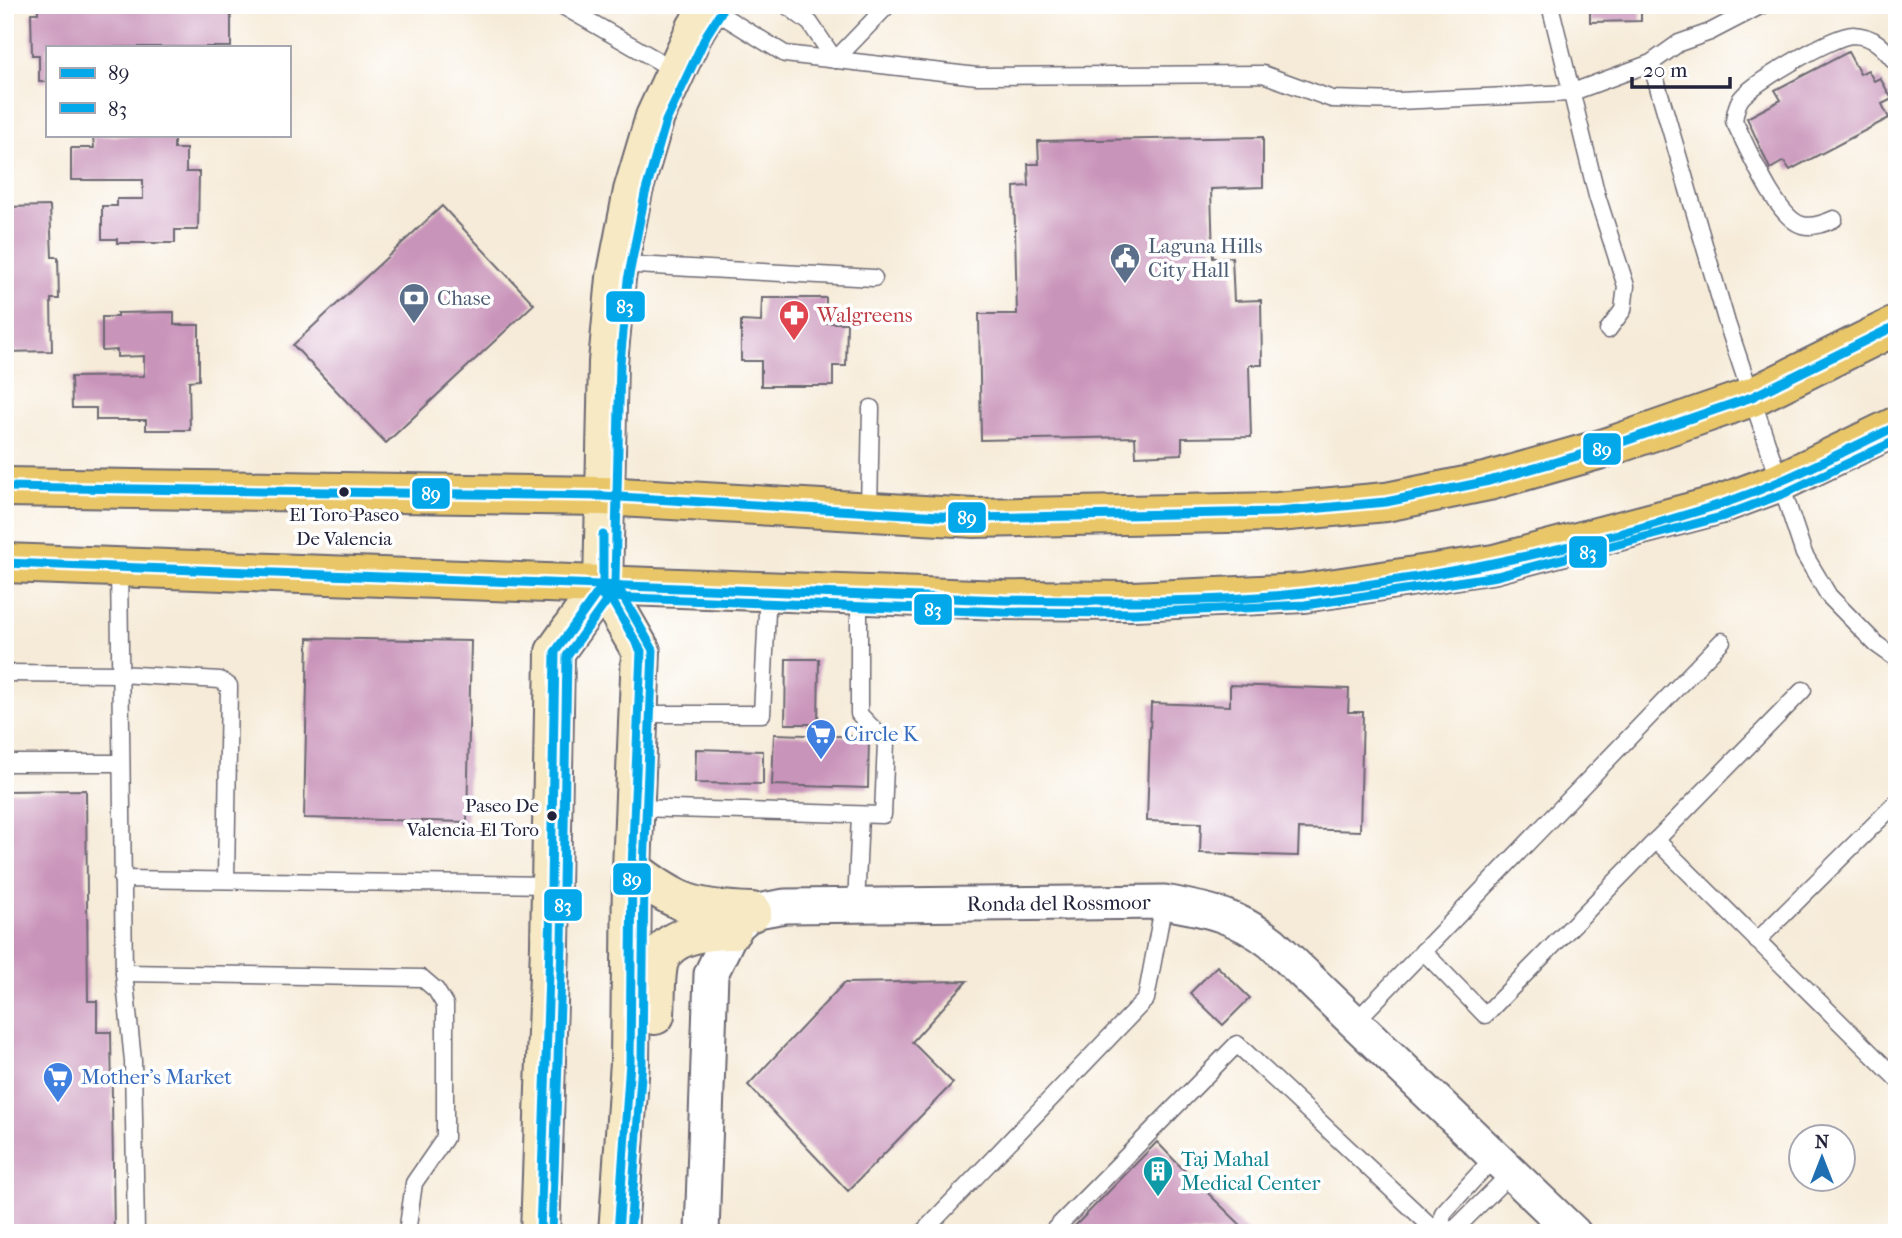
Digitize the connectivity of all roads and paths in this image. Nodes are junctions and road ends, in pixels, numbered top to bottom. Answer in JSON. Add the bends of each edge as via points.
{"nodes":[{"id":1,"x":561,"y":5,"type":"edge"},
{"id":2,"x":786,"y":5,"type":"edge"},
{"id":3,"x":888,"y":5,"type":"edge"},
{"id":4,"x":1550,"y":5,"type":"edge"},
{"id":5,"x":1762,"y":5,"type":"edge"},
{"id":6,"x":711,"y":6,"type":"edge"},
{"id":7,"x":835,"y":60,"type":"junction"},
{"id":8,"x":1651,"y":63,"type":"junction"},
{"id":9,"x":1897,"y":64,"type":"edge"},
{"id":10,"x":676,"y":71,"type":"junction"},
{"id":11,"x":1570,"y":93,"type":"junction"},
{"id":12,"x":1835,"y":219,"type":"dead end"},
{"id":13,"x":618,"y":264,"type":"junction"},
{"id":14,"x":874,"y":278,"type":"dead end"},
{"id":15,"x":1897,"y":325,"type":"edge"},
{"id":16,"x":1608,"y":330,"type":"dead end"},
{"id":17,"x":1752,"y":397,"type":"junction"},
{"id":18,"x":871,"y":408,"type":"dead end"},
{"id":19,"x":1897,"y":426,"type":"edge"},
{"id":20,"x":1780,"y":482,"type":"junction"},
{"id":21,"x":5,"y":487,"type":"edge"},
{"id":22,"x":603,"y":496,"type":"junction"},
{"id":23,"x":869,"y":512,"type":"junction"},
{"id":24,"x":5,"y":563,"type":"edge"},
{"id":25,"x":118,"y":567,"type":"junction"},
{"id":26,"x":603,"y":586,"type":"junction"},
{"id":27,"x":768,"y":590,"type":"junction"},
{"id":28,"x":859,"y":594,"type":"junction"},
{"id":29,"x":1722,"y":641,"type":"dead end"},
{"id":30,"x":1897,"y":659,"type":"edge"},
{"id":31,"x":5,"y":673,"type":"edge"},
{"id":32,"x":120,"y":674,"type":"junction"},
{"id":33,"x":1803,"y":690,"type":"dead end"},
{"id":34,"x":638,"y":714,"type":"junction"},
{"id":35,"x":5,"y":763,"type":"edge"},
{"id":36,"x":121,"y":763,"type":"junction"},
{"id":37,"x":1897,"y":802,"type":"edge"},
{"id":38,"x":635,"y":808,"type":"junction"},
{"id":39,"x":860,"y":815,"type":"junction"},
{"id":40,"x":1656,"y":840,"type":"junction"},
{"id":41,"x":632,"y":869,"type":"junction"},
{"id":42,"x":122,"y":879,"type":"junction"},
{"id":43,"x":226,"y":880,"type":"junction"},
{"id":44,"x":551,"y":885,"type":"junction"},
{"id":45,"x":1164,"y":902,"type":"junction"},
{"id":46,"x":856,"y":907,"type":"junction"},
{"id":47,"x":742,"y":921,"type":"junction"},
{"id":48,"x":1757,"y":941,"type":"junction"},
{"id":49,"x":1423,"y":951,"type":"junction"},
{"id":50,"x":124,"y":973,"type":"junction"},
{"id":51,"x":1356,"y":1021,"type":"junction"},
{"id":52,"x":1897,"y":1079,"type":"edge"},
{"id":53,"x":626,"y":1123,"type":"junction"},
{"id":54,"x":1504,"y":1163,"type":"junction"},
{"id":55,"x":136,"y":1233,"type":"edge"},
{"id":56,"x":407,"y":1233,"type":"edge"},
{"id":57,"x":540,"y":1233,"type":"edge"},
{"id":58,"x":618,"y":1233,"type":"edge"},
{"id":59,"x":702,"y":1233,"type":"edge"},
{"id":60,"x":922,"y":1233,"type":"edge"},
{"id":61,"x":1051,"y":1233,"type":"edge"},
{"id":62,"x":1440,"y":1233,"type":"edge"},
{"id":63,"x":1574,"y":1233,"type":"edge"}],
"edges":[{"from":1,"to":10,"type":"lane"},
{"from":2,"to":7,"type":"lane","via":[[810,23]]},
{"from":3,"to":7,"type":"lane"},
{"from":4,"to":11,"type":"lane"},
{"from":5,"to":8,"type":"lane","via":[[1679,43]]},
{"from":6,"to":7,"type":"lane","via":[[785,54]]},
{"from":6,"to":10,"type":"main road"},
{"from":7,"to":11,"type":"lane","via":[[977,76],[1264,74],[1332,99],[1398,102]]},
{"from":8,"to":11,"type":"lane"},
{"from":8,"to":17,"type":"lane"},
{"from":9,"to":12,"type":"lane","via":[[1878,41],[1852,35],[1829,43],[1751,89],[1739,102],[1734,121],[1785,216],[1803,226]]},
{"from":10,"to":13,"type":"main road","via":[[655,117]]},
{"from":11,"to":16,"type":"lane","via":[[1626,286],[1623,310]]},
{"from":13,"to":14,"type":"lane"},
{"from":13,"to":22,"type":"main road","via":[[607,362]]},
{"from":15,"to":17,"type":"main road"},
{"from":17,"to":20,"type":"lane"},
{"from":17,"to":23,"type":"main road","via":[[1605,448],[1386,502],[1278,512],[1084,518]]},
{"from":18,"to":23,"type":"lane"},
{"from":19,"to":20,"type":"main road"},
{"from":20,"to":28,"type":"main road","via":[[1717,505],[1494,564],[1303,593],[1133,601]]},
{"from":20,"to":30,"type":"lane","via":[[1804,554],[1829,596]]},
{"from":21,"to":22,"type":"main road"},
{"from":22,"to":23,"type":"main road"},
{"from":22,"to":26,"type":"main road"},
{"from":24,"to":25,"type":"main road"},
{"from":25,"to":26,"type":"main road"},
{"from":25,"to":32,"type":"lane"},
{"from":26,"to":27,"type":"main road"},
{"from":26,"to":34,"type":"main road","via":[[641,651]]},
{"from":26,"to":44,"type":"main road","via":[[555,652]]},
{"from":27,"to":28,"type":"main road"},
{"from":27,"to":34,"type":"lane","via":[[762,714]]},
{"from":28,"to":39,"type":"lane","via":[[859,714],[886,742],[883,815]]},
{"from":29,"to":49,"type":"lane"},
{"from":31,"to":32,"type":"lane"},
{"from":32,"to":36,"type":"lane"},
{"from":32,"to":43,"type":"lane","via":[[220,680],[229,686]]},
{"from":33,"to":40,"type":"lane"},
{"from":34,"to":38,"type":"main road"},
{"from":35,"to":36,"type":"lane"},
{"from":36,"to":42,"type":"lane"},
{"from":37,"to":48,"type":"lane"},
{"from":38,"to":39,"type":"lane"},
{"from":38,"to":41,"type":"main road"},
{"from":39,"to":46,"type":"lane"},
{"from":40,"to":48,"type":"lane"},
{"from":40,"to":49,"type":"lane","via":[[1485,1015]]},
{"from":41,"to":47,"type":"main road","via":[[664,895]]},
{"from":41,"to":53,"type":"main road","via":[[631,1062]]},
{"from":42,"to":43,"type":"lane"},
{"from":42,"to":50,"type":"lane"},
{"from":43,"to":44,"type":"lane"},
{"from":44,"to":57,"type":"main road"},
{"from":45,"to":46,"type":"street","name":"Ronda del Rossmoor"},
{"from":45,"to":51,"type":"street","name":"Ronda del Rossmoor","via":[[1219,912],[1250,925]]},
{"from":45,"to":60,"type":"lane","via":[[1146,999]]},
{"from":46,"to":47,"type":"street","name":"Ronda del Rossmoor","via":[[785,906]]},
{"from":47,"to":53,"type":"main road","via":[[675,941],[658,962],[646,1091]]},
{"from":47,"to":59,"type":"street","via":[[711,974]]},
{"from":48,"to":52,"type":"lane"},
{"from":49,"to":51,"type":"lane"},
{"from":50,"to":55,"type":"lane","via":[[133,1061]]},
{"from":50,"to":56,"type":"lane","via":[[422,978],[429,984],[445,1005],[445,1138],[414,1183]]},
{"from":51,"to":54,"type":"street","name":"Ronda del Rossmoor"},
{"from":53,"to":58,"type":"main road"},
{"from":54,"to":62,"type":"lane","via":[[1457,1227]]},
{"from":54,"to":62,"type":"lane","via":[[1443,1213]]},
{"from":54,"to":63,"type":"street","name":"Ronda del Rossmoor"},
{"from":61,"to":62,"type":"lane","via":[[1237,1044]]}]}
